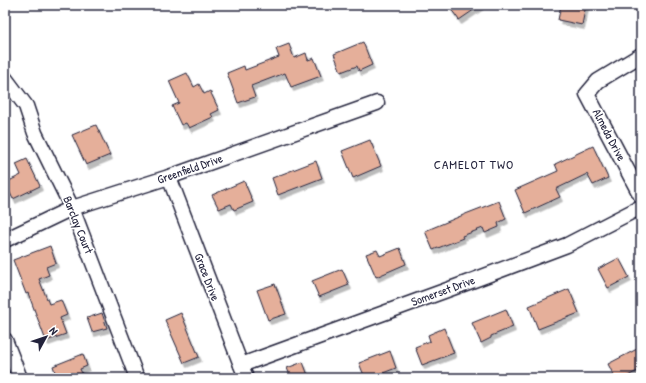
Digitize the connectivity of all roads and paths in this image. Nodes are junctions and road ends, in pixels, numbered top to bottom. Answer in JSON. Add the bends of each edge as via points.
{"nodes":[{"id":1,"x":641,"y":55,"type":"edge"},
{"id":2,"x":5,"y":78,"type":"edge"},
{"id":3,"x":376,"y":103,"type":"dead end"},
{"id":4,"x":169,"y":176,"type":"junction"},
{"id":5,"x":641,"y":196,"type":"edge"},
{"id":6,"x":641,"y":207,"type":"edge"},
{"id":7,"x":72,"y":208,"type":"junction"},
{"id":8,"x":5,"y":240,"type":"edge"},
{"id":9,"x":5,"y":340,"type":"edge"},
{"id":10,"x":241,"y":364,"type":"junction"},
{"id":11,"x":20,"y":378,"type":"edge"},
{"id":12,"x":137,"y":378,"type":"edge"},
{"id":13,"x":246,"y":378,"type":"edge"}],
"edges":[{"from":1,"to":5,"type":"street","name":"Almeda Drive","via":[[598,81],[587,94]]},
{"from":2,"to":7,"type":"street","name":"Barclay Court","via":[[26,106],[35,133]]},
{"from":3,"to":4,"type":"street","name":"Greenfield Drive"},
{"from":4,"to":7,"type":"street","name":"Greenfield Drive"},
{"from":4,"to":10,"type":"street","name":"Grace Drive"},
{"from":6,"to":10,"type":"street","name":"Somerset Drive","via":[[567,245]]},
{"from":7,"to":8,"type":"street","name":"Greenfield Drive"},
{"from":7,"to":12,"type":"street","name":"Barclay Court"},
{"from":9,"to":11,"type":"street"},
{"from":10,"to":13,"type":"street","name":"Grace Drive"}]}
